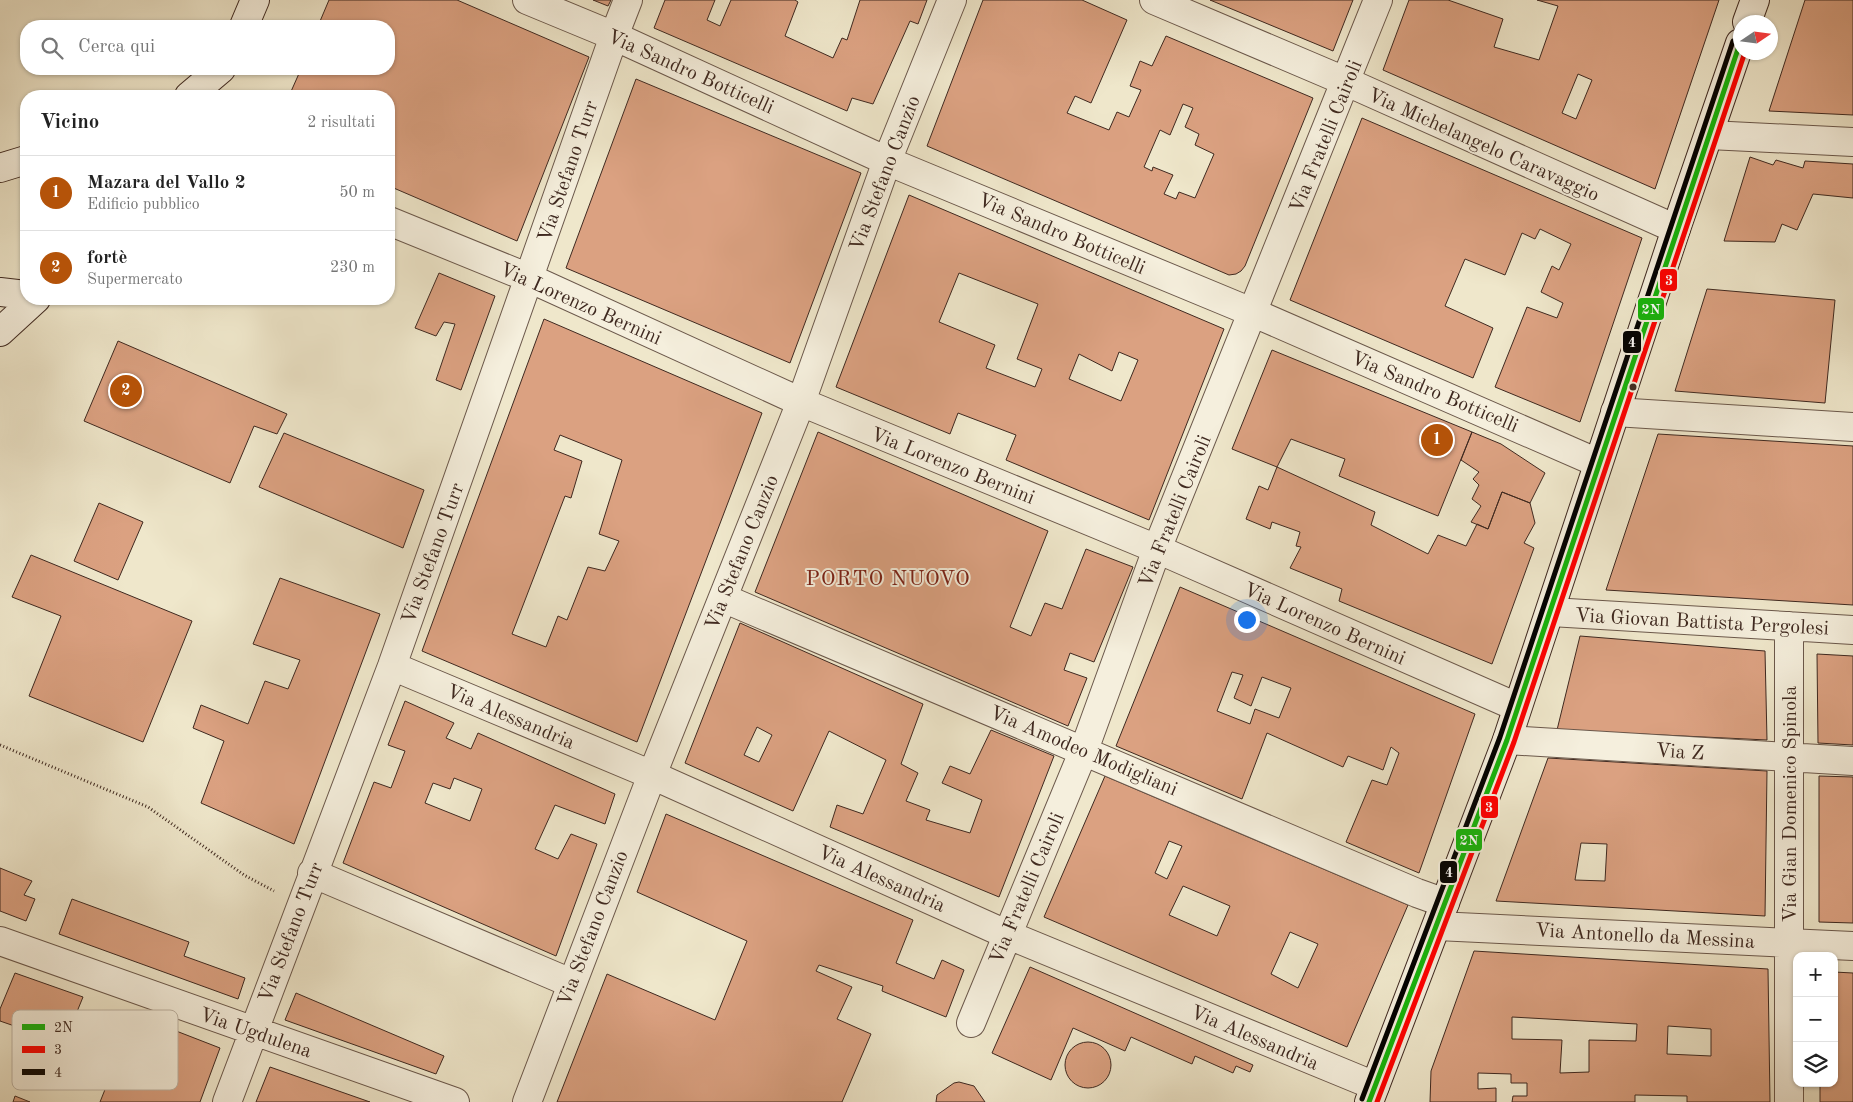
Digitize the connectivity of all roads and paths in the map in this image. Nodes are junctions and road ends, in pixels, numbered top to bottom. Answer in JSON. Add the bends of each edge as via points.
{"nodes":[{"id":1,"x":255,"y":0,"type":"edge"},
{"id":2,"x":527,"y":0,"type":"edge"},
{"id":3,"x":628,"y":0,"type":"edge"},
{"id":4,"x":952,"y":0,"type":"edge"},
{"id":5,"x":1154,"y":0,"type":"edge"},
{"id":6,"x":1378,"y":0,"type":"edge"},
{"id":7,"x":1755,"y":0,"type":"edge"},
{"id":8,"x":1750,"y":15,"type":"edge"},
{"id":9,"x":247,"y":20,"type":"edge"},
{"id":10,"x":614,"y":36,"type":"junction"},
{"id":11,"x":1734,"y":60,"type":"edge"},
{"id":12,"x":214,"y":75,"type":"edge"},
{"id":13,"x":225,"y":75,"type":"edge"},
{"id":14,"x":1347,"y":82,"type":"junction"},
{"id":15,"x":196,"y":90,"type":"edge"},
{"id":16,"x":220,"y":90,"type":"edge"},
{"id":17,"x":1709,"y":135,"type":"junction"},
{"id":18,"x":1853,"y":142,"type":"edge"},
{"id":19,"x":887,"y":161,"type":"junction"},
{"id":20,"x":395,"y":222,"type":"edge"},
{"id":21,"x":1676,"y":229,"type":"junction"},
{"id":22,"x":529,"y":278,"type":"junction"},
{"id":23,"x":0,"y":292,"type":"edge"},
{"id":24,"x":20,"y":294,"type":"edge"},
{"id":25,"x":29,"y":305,"type":"edge"},
{"id":26,"x":1254,"y":313,"type":"junction"},
{"id":27,"x":0,"y":332,"type":"edge"},
{"id":28,"x":800,"y":402,"type":"junction"},
{"id":29,"x":1615,"y":412,"type":"junction"},
{"id":30,"x":1853,"y":427,"type":"edge"},
{"id":31,"x":1598,"y":463,"type":"junction"},
{"id":32,"x":1157,"y":549,"type":"junction"},
{"id":33,"x":723,"y":598,"type":"junction"},
{"id":34,"x":1551,"y":612,"type":"junction"},
{"id":35,"x":1789,"y":626,"type":"junction"},
{"id":36,"x":1853,"y":630,"type":"edge"},
{"id":37,"x":392,"y":666,"type":"junction"},
{"id":38,"x":1517,"y":707,"type":"junction"},
{"id":39,"x":1507,"y":740,"type":"junction"},
{"id":40,"x":0,"y":745,"type":"edge"},
{"id":41,"x":1084,"y":750,"type":"junction"},
{"id":42,"x":1788,"y":758,"type":"junction"},
{"id":43,"x":1853,"y":761,"type":"edge"},
{"id":44,"x":652,"y":775,"type":"junction"},
{"id":45,"x":312,"y":873,"type":"junction"},
{"id":46,"x":301,"y":904,"type":"junction"},
{"id":47,"x":1441,"y":914,"type":"junction"},
{"id":48,"x":1006,"y":934,"type":"junction"},
{"id":49,"x":0,"y":941,"type":"edge"},
{"id":50,"x":1789,"y":942,"type":"junction"},
{"id":51,"x":1853,"y":946,"type":"edge"},
{"id":52,"x":571,"y":983,"type":"junction"},
{"id":53,"x":970,"y":1023,"type":"dead end"},
{"id":54,"x":252,"y":1031,"type":"junction"},
{"id":55,"x":1372,"y":1094,"type":"edge"},
{"id":56,"x":227,"y":1102,"type":"edge"},
{"id":57,"x":455,"y":1102,"type":"edge"},
{"id":58,"x":527,"y":1102,"type":"edge"},
{"id":59,"x":1789,"y":1102,"type":"edge"}],
"edges":[{"from":1,"to":9,"type":"street"},
{"from":2,"to":10,"type":"street","name":"Via Sandro Botticelli"},
{"from":3,"to":10,"type":"street","name":"Via Stefano Turr"},
{"from":4,"to":19,"type":"street","name":"Via Stefano Canzio"},
{"from":5,"to":14,"type":"street","name":"Via Michelangelo Caravaggio"},
{"from":6,"to":14,"type":"street","name":"Via Fratelli Cairoli"},
{"from":7,"to":8,"type":"street"},
{"from":10,"to":19,"type":"street","name":"Via Sandro Botticelli"},
{"from":10,"to":22,"type":"street","name":"Via Stefano Turr"},
{"from":11,"to":17,"type":"street"},
{"from":12,"to":15,"type":"street"},
{"from":13,"to":16,"type":"street"},
{"from":14,"to":21,"type":"street","name":"Via Michelangelo Caravaggio"},
{"from":14,"to":26,"type":"street","name":"Via Fratelli Cairoli"},
{"from":17,"to":18,"type":"street"},
{"from":17,"to":21,"type":"street"},
{"from":19,"to":26,"type":"street","name":"Via Sandro Botticelli"},
{"from":19,"to":28,"type":"street","name":"Via Stefano Canzio"},
{"from":20,"to":22,"type":"street","name":"Via Lorenzo Bernini"},
{"from":21,"to":29,"type":"street"},
{"from":22,"to":28,"type":"street","name":"Via Lorenzo Bernini"},
{"from":22,"to":37,"type":"street","name":"Via Stefano Turr"},
{"from":23,"to":24,"type":"street"},
{"from":25,"to":27,"type":"street"},
{"from":26,"to":31,"type":"street","name":"Via Sandro Botticelli"},
{"from":26,"to":32,"type":"street","name":"Via Fratelli Cairoli"},
{"from":28,"to":32,"type":"street","name":"Via Lorenzo Bernini"},
{"from":28,"to":33,"type":"street","name":"Via Stefano Canzio"},
{"from":29,"to":30,"type":"street"},
{"from":29,"to":31,"type":"street"},
{"from":31,"to":34,"type":"street"},
{"from":32,"to":38,"type":"street","name":"Via Lorenzo Bernini"},
{"from":32,"to":41,"type":"street","name":"Via Fratelli Cairoli"},
{"from":33,"to":41,"type":"street","name":"Via Amodeo Modigliani"},
{"from":33,"to":44,"type":"street","name":"Via Stefano Canzio"},
{"from":34,"to":35,"type":"street","name":"Via Giovan Battista Pergolesi"},
{"from":34,"to":38,"type":"street"},
{"from":35,"to":36,"type":"street","name":"Via Giovan Battista Pergolesi"},
{"from":35,"to":42,"type":"street","name":"Via Gian Domenico Spinola"},
{"from":37,"to":44,"type":"street","name":"Via Alessandria"},
{"from":37,"to":45,"type":"street","name":"Via Stefano Turr"},
{"from":38,"to":39,"type":"street"},
{"from":39,"to":42,"type":"street","name":"Via Z"},
{"from":39,"to":47,"type":"street"},
{"from":40,"to":46,"type":"path","via":[[148,807],[244,875]]},
{"from":41,"to":47,"type":"street","name":"Via Amodeo Modigliani","via":[[1417,893]]},
{"from":41,"to":48,"type":"street","name":"Via Fratelli Cairoli"},
{"from":42,"to":43,"type":"street","name":"Via Z"},
{"from":42,"to":50,"type":"street","name":"Via Gian Domenico Spinola"},
{"from":44,"to":48,"type":"street","name":"Via Alessandria"},
{"from":44,"to":52,"type":"street","name":"Via Stefano Canzio"},
{"from":45,"to":46,"type":"street","name":"Via Stefano Turr"},
{"from":45,"to":52,"type":"street"},
{"from":46,"to":54,"type":"street","name":"Via Stefano Turr"},
{"from":47,"to":50,"type":"street","name":"Via Antonello da Messina"},
{"from":47,"to":55,"type":"street"},
{"from":48,"to":53,"type":"street","name":"Via Fratelli Cairoli"},
{"from":48,"to":55,"type":"street","name":"Via Alessandria"},
{"from":49,"to":54,"type":"street","name":"Via Ugdulena"},
{"from":50,"to":51,"type":"street","name":"Via Antonello da Messina"},
{"from":50,"to":59,"type":"street","name":"Via Gian Domenico Spinola"},
{"from":52,"to":58,"type":"street","name":"Via Stefano Canzio"},
{"from":54,"to":56,"type":"street","name":"Via Stefano Turr"},
{"from":54,"to":57,"type":"street","name":"Via Ugdulena"}]}
